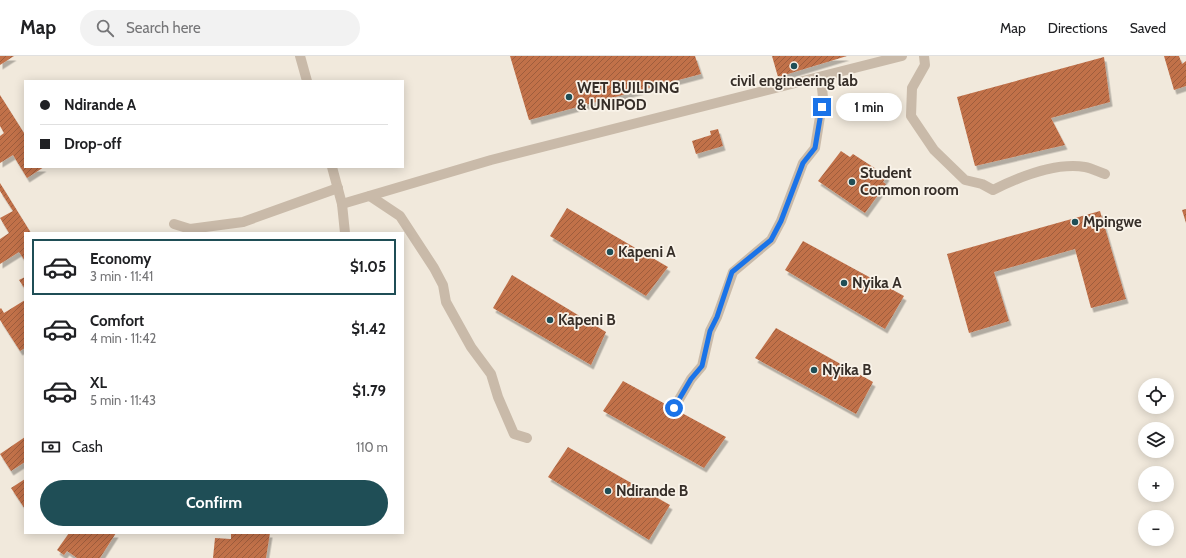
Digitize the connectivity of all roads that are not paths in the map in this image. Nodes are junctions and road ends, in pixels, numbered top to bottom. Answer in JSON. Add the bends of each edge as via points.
{"nodes":[{"id":1,"x":300,"y":56,"type":"edge"},
{"id":2,"x":902,"y":56,"type":"edge"},
{"id":3,"x":924,"y":56,"type":"edge"},
{"id":4,"x":821,"y":77,"type":"junction"},
{"id":5,"x":307,"y":80,"type":"edge"},
{"id":6,"x":332,"y":168,"type":"edge"},
{"id":7,"x":1105,"y":174,"type":"dead end"},
{"id":8,"x":338,"y":188,"type":"junction"},
{"id":9,"x":370,"y":196,"type":"junction"},
{"id":10,"x":342,"y":204,"type":"junction"},
{"id":11,"x":174,"y":224,"type":"dead end"},
{"id":12,"x":345,"y":232,"type":"edge"},
{"id":13,"x":674,"y":408,"type":"dead end"},
{"id":14,"x":527,"y":438,"type":"dead end"}],
"edges":[{"from":1,"to":5,"type":"street"},
{"from":2,"to":4,"type":"street"},
{"from":3,"to":7,"type":"street","via":[[925,65],[912,88],[911,116],[934,150],[965,180],[993,190],[1060,166],[1085,167]]},
{"from":4,"to":9,"type":"street","via":[[491,160]]},
{"from":4,"to":13,"type":"street","via":[[823,98],[815,148],[803,163],[771,240],[732,272],[710,331],[702,366]]},
{"from":6,"to":8,"type":"street"},
{"from":8,"to":10,"type":"street"},
{"from":8,"to":11,"type":"street","via":[[244,222],[190,228]]},
{"from":9,"to":10,"type":"street"},
{"from":9,"to":14,"type":"street","via":[[400,216],[434,268],[443,285],[446,302],[470,347],[491,374],[498,398],[514,434]]},
{"from":10,"to":12,"type":"street"}]}
